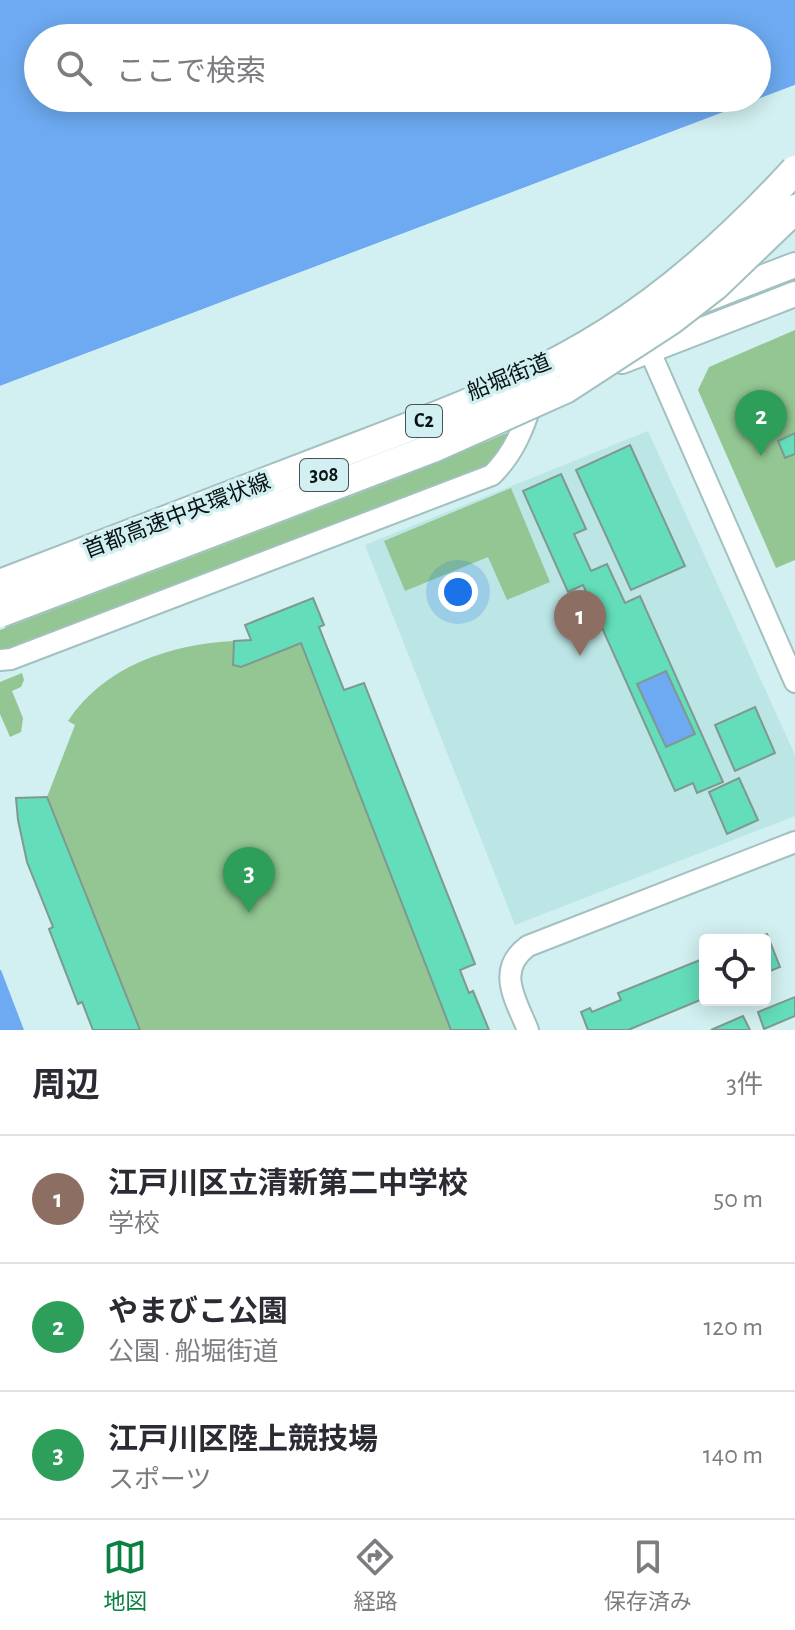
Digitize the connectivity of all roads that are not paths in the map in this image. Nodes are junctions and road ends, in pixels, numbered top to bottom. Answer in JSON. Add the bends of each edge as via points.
{"nodes":[{"id":1,"x":795,"y":170,"type":"edge"},
{"id":2,"x":795,"y":209,"type":"edge"},
{"id":3,"x":795,"y":265,"type":"edge"},
{"id":4,"x":795,"y":294,"type":"edge"},
{"id":5,"x":639,"y":325,"type":"junction"},
{"id":6,"x":649,"y":351,"type":"junction"},
{"id":7,"x":535,"y":394,"type":"junction"},
{"id":8,"x":0,"y":575,"type":"edge"},
{"id":9,"x":0,"y":584,"type":"edge"},
{"id":10,"x":0,"y":602,"type":"edge"},
{"id":11,"x":0,"y":613,"type":"edge"},
{"id":12,"x":0,"y":660,"type":"edge"},
{"id":13,"x":795,"y":682,"type":"edge"},
{"id":14,"x":795,"y":842,"type":"edge"},
{"id":15,"x":528,"y":1030,"type":"edge"}],
"edges":[{"from":1,"to":9,"type":"highway","name":"首都高速中央環状線","number":"C2","bridge":true,"via":[[746,221],[655,300],[560,360],[451,410]]},
{"from":2,"to":11,"type":"highway","name":"首都高速中央環状線","number":"C2","bridge":true,"via":[[671,320],[554,395],[433,448]]},
{"from":3,"to":5,"type":"main road","name":"船堀街道","number":"308"},
{"from":4,"to":6,"type":"main road","name":"船堀街道","number":"308"},
{"from":5,"to":6,"type":"street"},
{"from":5,"to":8,"type":"main road","name":"船堀街道","number":"308"},
{"from":6,"to":7,"type":"main road","name":"船堀街道","number":"308"},
{"from":6,"to":13,"type":"street"},
{"from":7,"to":10,"type":"main road","name":"船堀街道","number":"308"},
{"from":7,"to":12,"type":"street","via":[[508,458],[492,475]]},
{"from":14,"to":15,"type":"street","via":[[528,946],[509,973]]}]}
